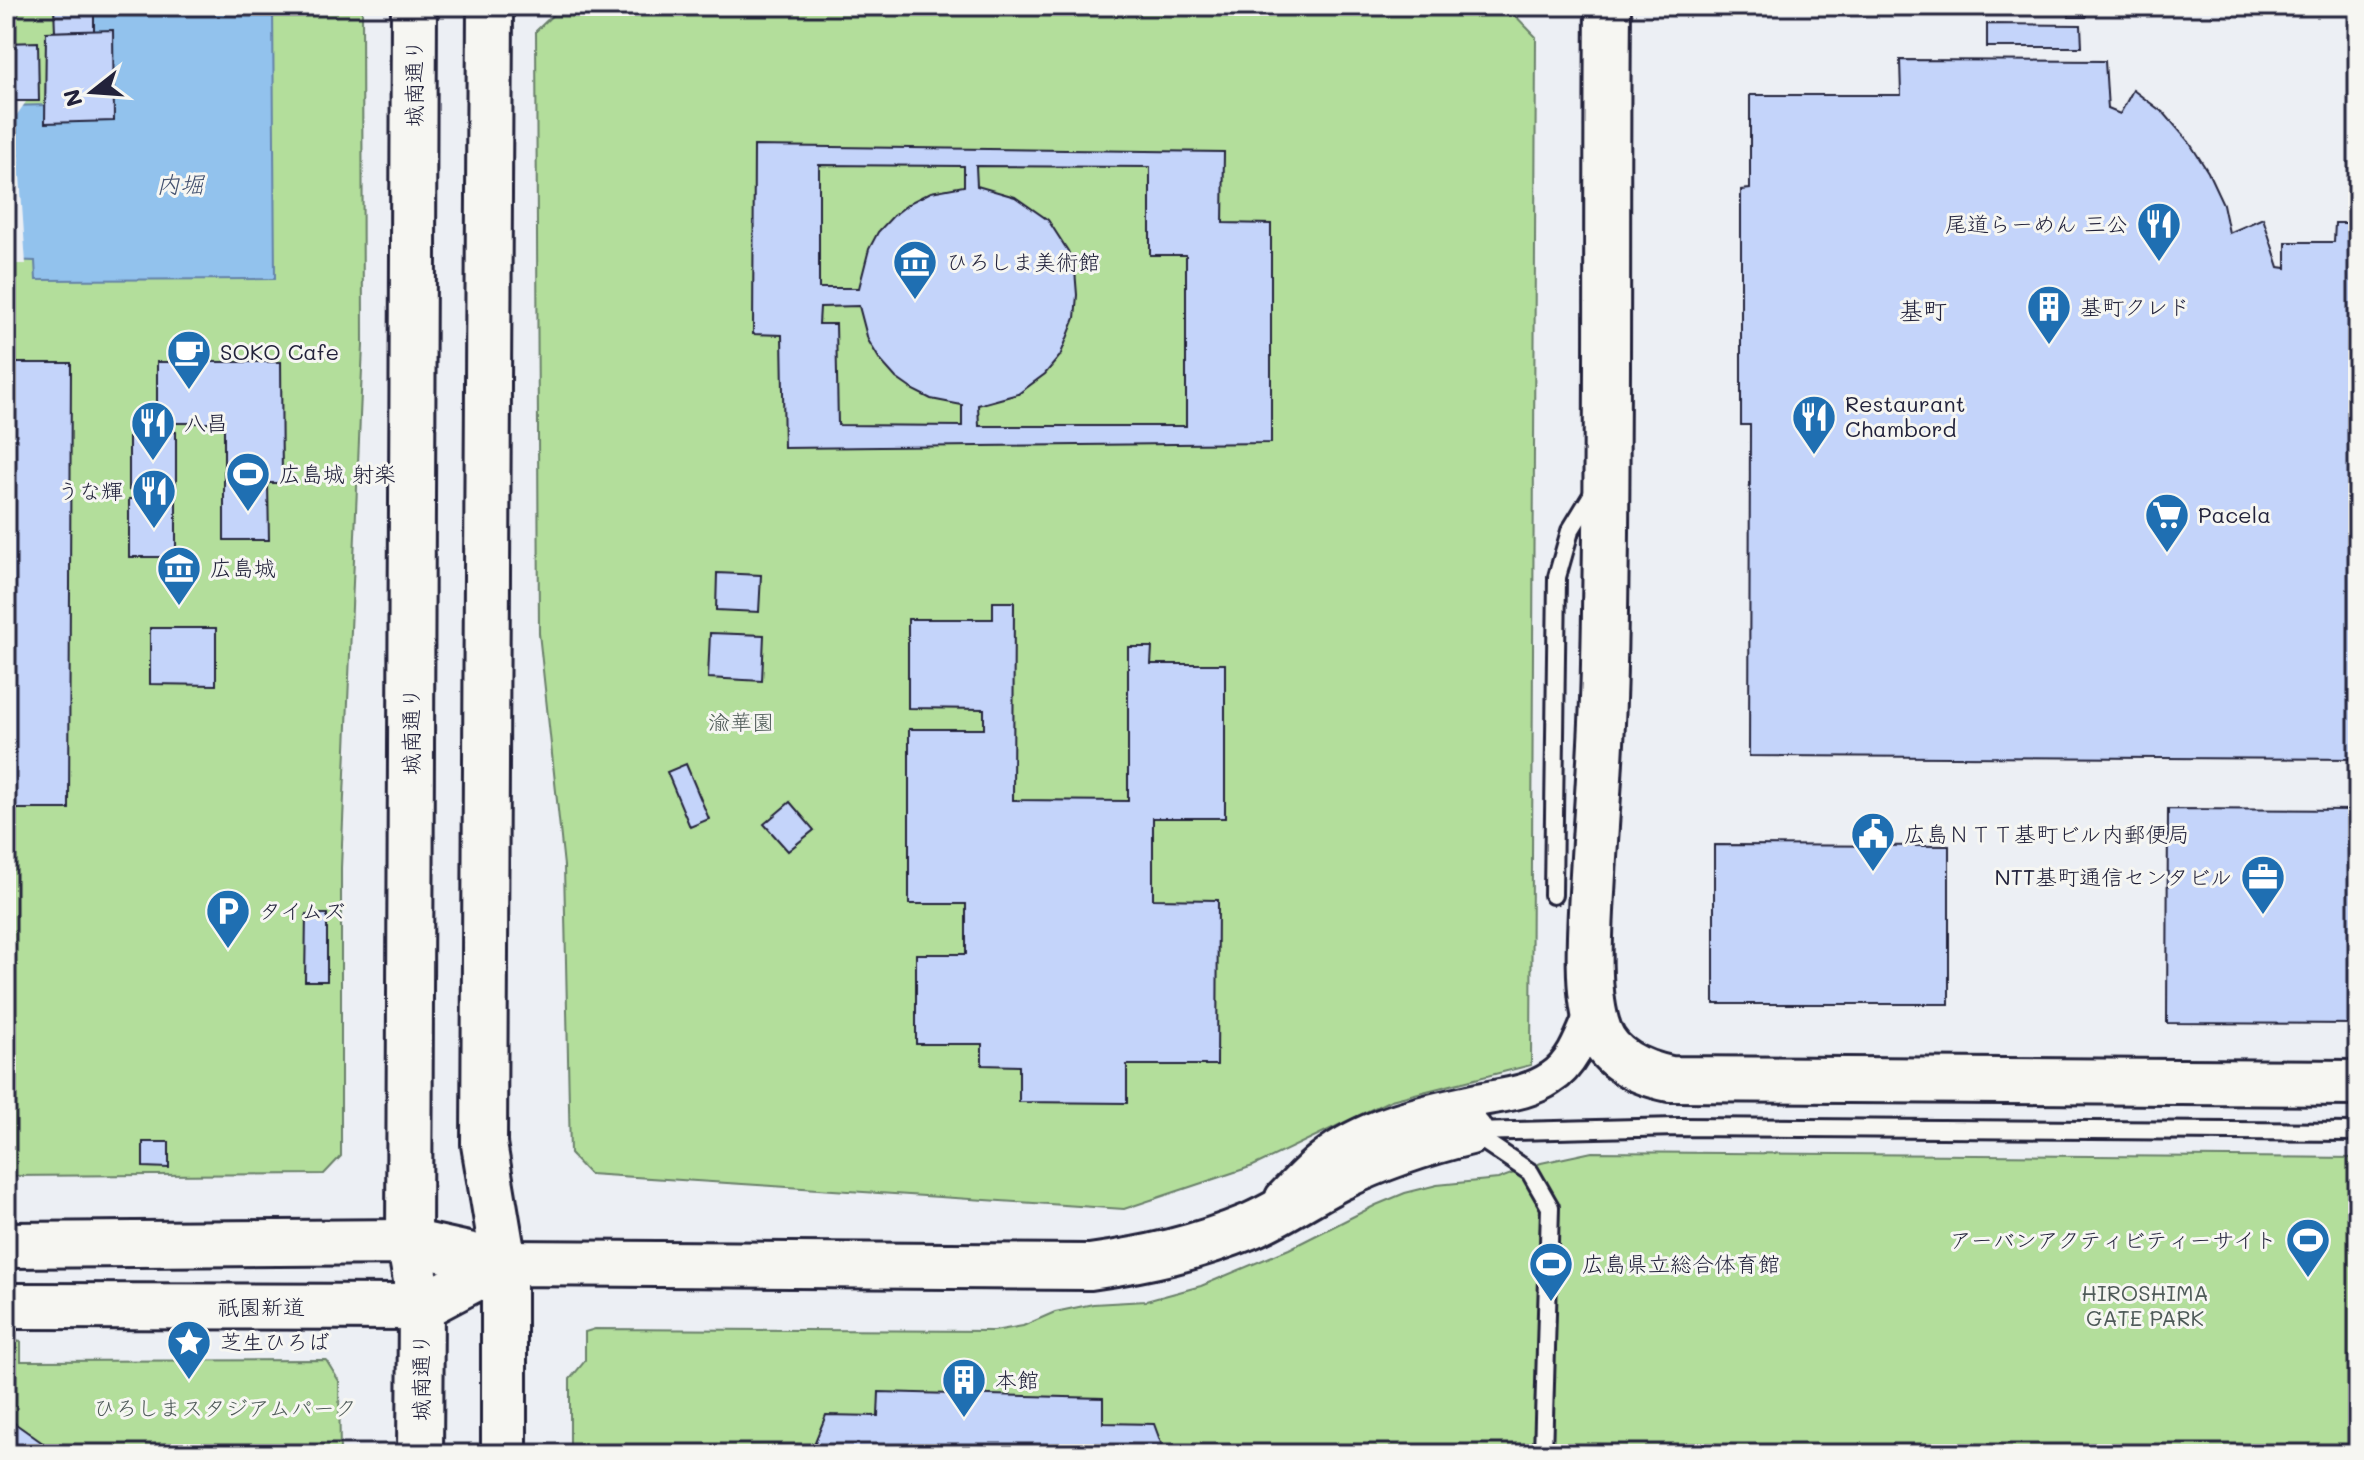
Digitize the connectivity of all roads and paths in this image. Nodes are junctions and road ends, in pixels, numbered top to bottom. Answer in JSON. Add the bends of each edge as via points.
{"nodes":[{"id":1,"x":414,"y":6,"type":"edge"},
{"id":2,"x":490,"y":6,"type":"edge"},
{"id":3,"x":1608,"y":6,"type":"edge"},
{"id":4,"x":1605,"y":473,"type":"junction"},
{"id":5,"x":1553,"y":895,"type":"dead end"},
{"id":6,"x":1595,"y":1005,"type":"junction"},
{"id":7,"x":2358,"y":1083,"type":"edge"},
{"id":8,"x":1470,"y":1132,"type":"junction"},
{"id":9,"x":2358,"y":1132,"type":"edge"},
{"id":10,"x":1254,"y":1224,"type":"junction"},
{"id":11,"x":409,"y":1242,"type":"junction"},
{"id":12,"x":6,"y":1245,"type":"edge"},
{"id":13,"x":504,"y":1263,"type":"junction"},
{"id":14,"x":6,"y":1306,"type":"edge"},
{"id":15,"x":421,"y":1307,"type":"junction"},
{"id":16,"x":420,"y":1454,"type":"edge"},
{"id":17,"x":504,"y":1454,"type":"edge"},
{"id":18,"x":1543,"y":1454,"type":"edge"}],
"edges":[{"from":1,"to":11,"type":"main road","name":"城南通り"},
{"from":2,"to":13,"type":"main road","via":[[484,1144]]},
{"from":3,"to":4,"type":"main road"},
{"from":4,"to":5,"type":"lane","via":[[1570,531],[1557,577]]},
{"from":4,"to":6,"type":"main road","via":[[1604,664],[1590,933]]},
{"from":6,"to":7,"type":"main road","via":[[1599,1031],[1610,1050],[1628,1065],[1670,1079]]},
{"from":6,"to":10,"type":"street","via":[[1574,1054],[1554,1077],[1509,1095],[1414,1114],[1366,1133],[1322,1158]]},
{"from":8,"to":9,"type":"lane","via":[[1678,1127]]},
{"from":8,"to":10,"type":"main road","via":[[1378,1160]]},
{"from":8,"to":18,"type":"lane","via":[[1530,1172],[1550,1207]]},
{"from":10,"to":13,"type":"main road","via":[[1156,1258],[1090,1267]]},
{"from":11,"to":12,"type":"main road"},
{"from":11,"to":13,"type":"main road"},
{"from":11,"to":15,"type":"main road","name":"城南通り"},
{"from":13,"to":15,"type":"main road","name":"祇園新道"},
{"from":13,"to":17,"type":"main road"},
{"from":14,"to":15,"type":"main road","name":"祇園新道"},
{"from":15,"to":16,"type":"main road","name":"城南通り"}]}
